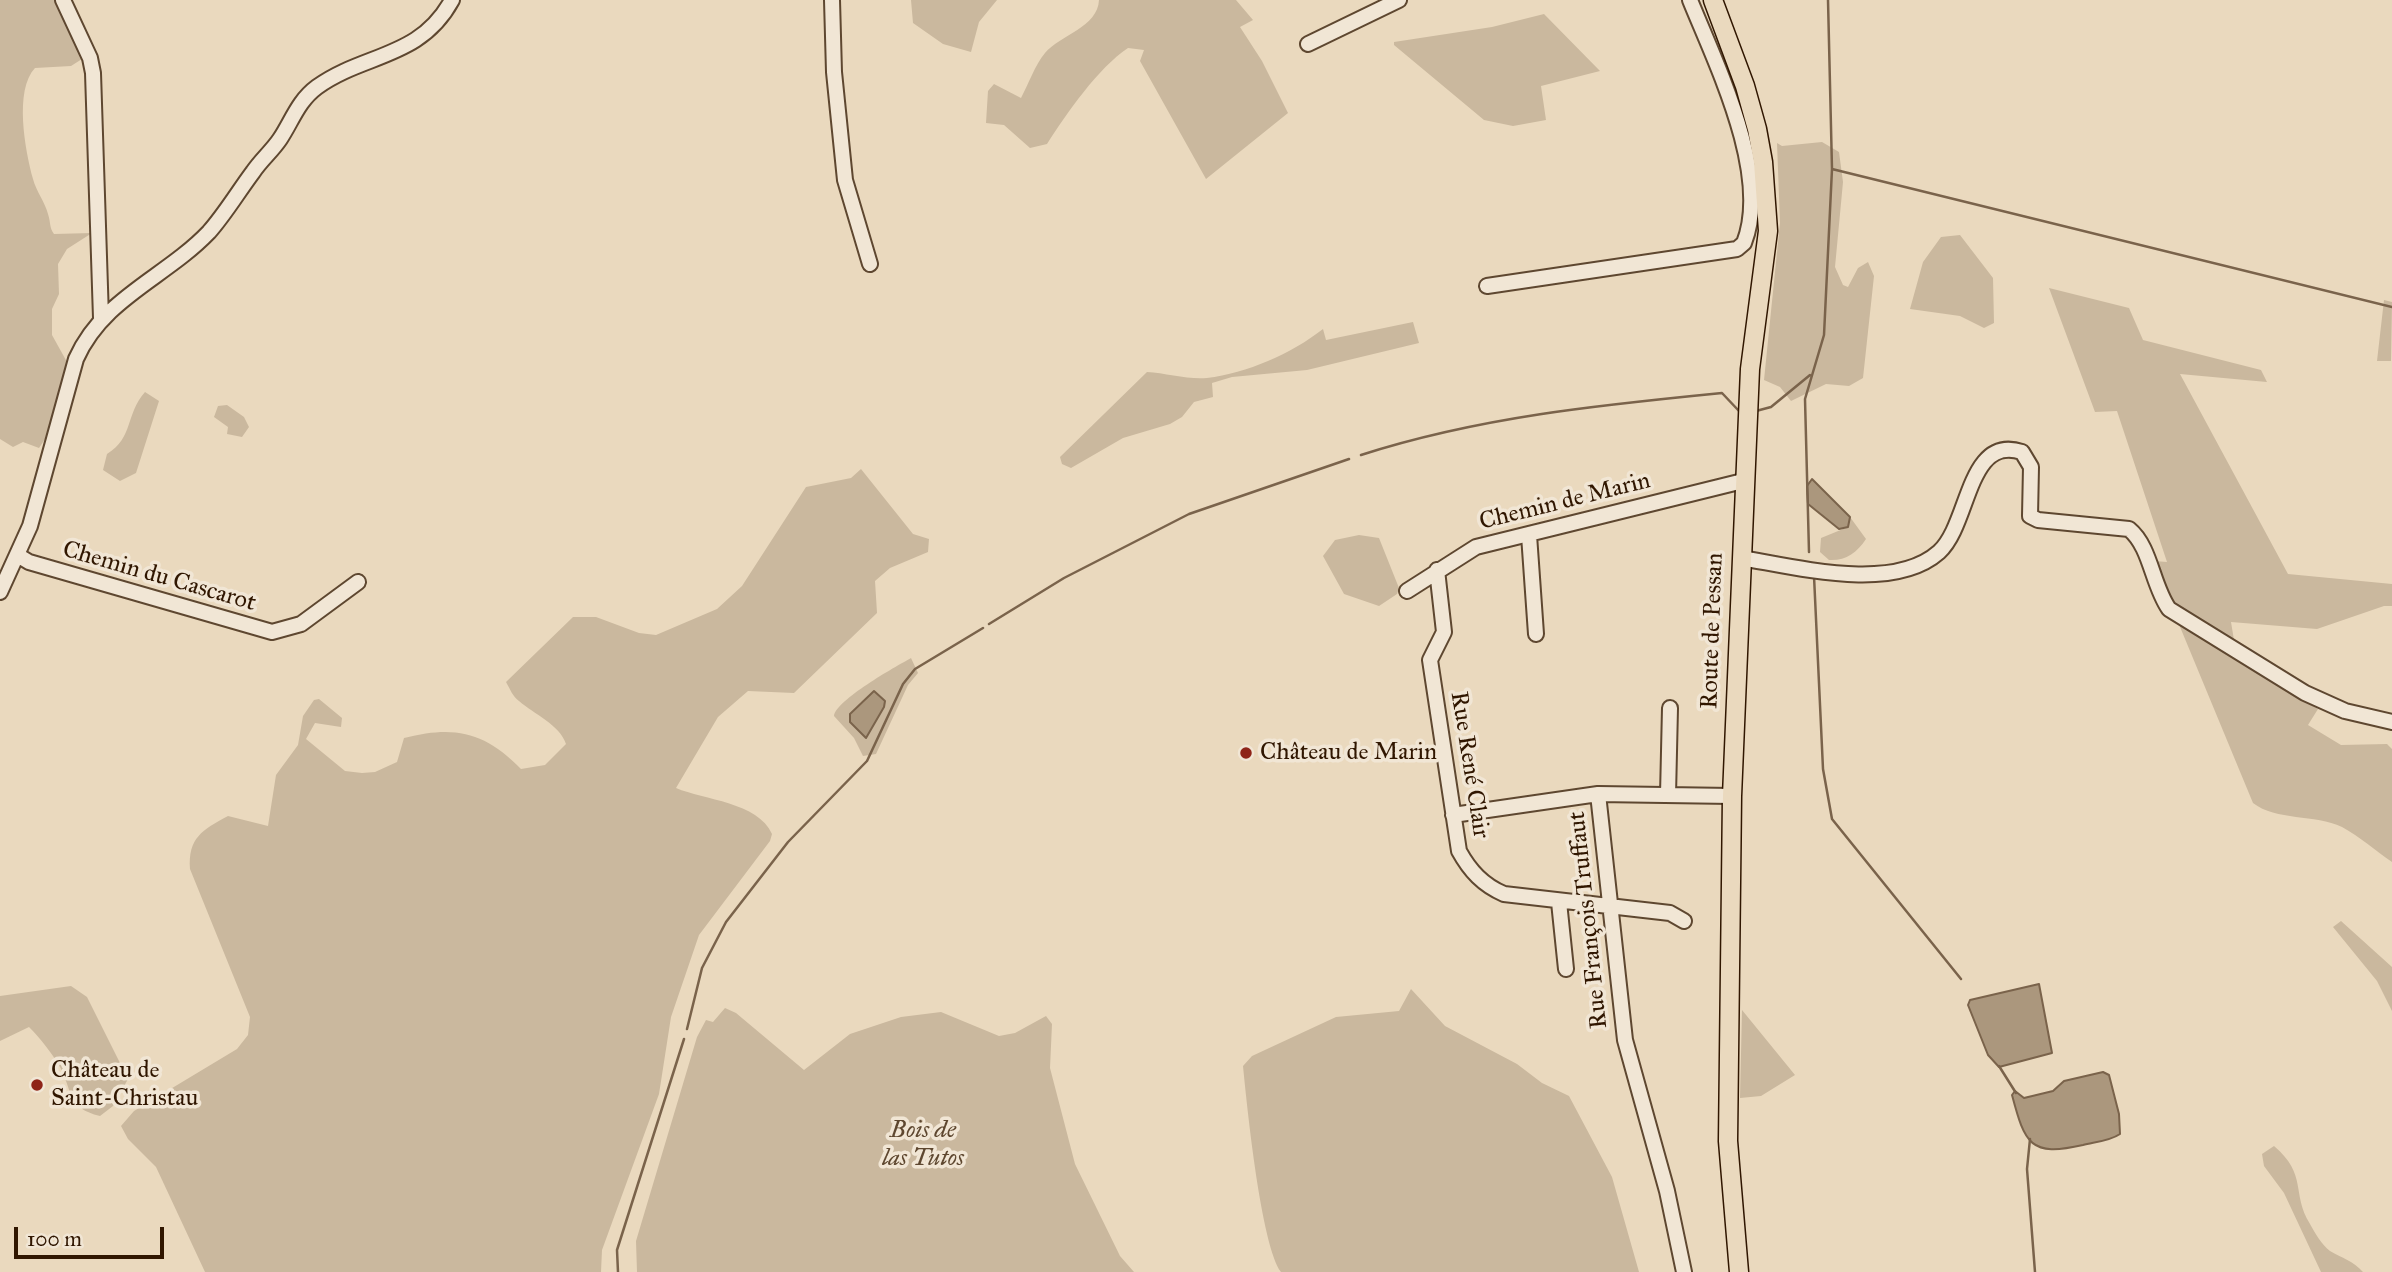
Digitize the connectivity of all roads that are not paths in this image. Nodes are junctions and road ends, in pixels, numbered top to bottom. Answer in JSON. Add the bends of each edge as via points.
{"nodes":[{"id":1,"x":63,"y":0,"type":"edge"},
{"id":2,"x":452,"y":0,"type":"edge"},
{"id":3,"x":832,"y":0,"type":"edge"},
{"id":4,"x":1399,"y":0,"type":"edge"},
{"id":5,"x":1690,"y":0,"type":"edge"},
{"id":6,"x":1713,"y":0,"type":"edge"},
{"id":7,"x":1308,"y":44,"type":"dead end"},
{"id":8,"x":870,"y":264,"type":"dead end"},
{"id":9,"x":1487,"y":286,"type":"dead end"},
{"id":10,"x":101,"y":318,"type":"junction"},
{"id":11,"x":1743,"y":481,"type":"junction"},
{"id":12,"x":1529,"y":535,"type":"junction"},
{"id":13,"x":19,"y":556,"type":"junction"},
{"id":14,"x":1741,"y":558,"type":"junction"},
{"id":15,"x":1437,"y":570,"type":"junction"},
{"id":16,"x":358,"y":582,"type":"dead end"},
{"id":17,"x":0,"y":592,"type":"edge"},
{"id":18,"x":1407,"y":592,"type":"dead end"},
{"id":19,"x":1536,"y":635,"type":"dead end"},
{"id":20,"x":1670,"y":708,"type":"dead end"},
{"id":21,"x":2392,"y":722,"type":"edge"},
{"id":22,"x":1598,"y":794,"type":"junction"},
{"id":23,"x":1668,"y":796,"type":"junction"},
{"id":24,"x":1732,"y":796,"type":"junction"},
{"id":25,"x":1453,"y":815,"type":"junction"},
{"id":26,"x":1559,"y":902,"type":"junction"},
{"id":27,"x":1610,"y":907,"type":"junction"},
{"id":28,"x":1684,"y":921,"type":"dead end"},
{"id":29,"x":1566,"y":969,"type":"dead end"},
{"id":30,"x":1684,"y":1272,"type":"edge"},
{"id":31,"x":1738,"y":1272,"type":"edge"}],
"edges":[{"from":1,"to":10,"type":"street","via":[[93,73]]},
{"from":2,"to":10,"type":"street","via":[[418,39],[317,88],[302,101],[279,140],[210,231]]},
{"from":3,"to":8,"type":"street","via":[[845,180]]},
{"from":4,"to":7,"type":"street"},
{"from":5,"to":9,"type":"street","via":[[1722,79],[1748,171],[1752,202],[1744,243],[1737,249]]},
{"from":6,"to":11,"type":"main road","name":"Route de Pessan","via":[[1757,129],[1767,197],[1768,231],[1750,369]]},
{"from":10,"to":13,"type":"street","via":[[76,359]]},
{"from":11,"to":12,"type":"street","name":"Chemin de Marin"},
{"from":11,"to":14,"type":"main road","name":"Route de Pessan"},
{"from":12,"to":15,"type":"street","name":"Chemin de Marin","via":[[1476,547]]},
{"from":12,"to":19,"type":"street"},
{"from":13,"to":16,"type":"street","name":"Chemin du Cascarot","via":[[272,632],[301,624]]},
{"from":13,"to":17,"type":"street"},
{"from":14,"to":21,"type":"street","via":[[1880,574],[1923,563],[1948,543],[1982,462],[2003,448],[2014,449],[2022,452],[2031,467],[2030,516],[2129,529],[2138,536],[2169,609],[2305,693],[2345,711]]},
{"from":14,"to":24,"type":"main road","name":"Route de Pessan"},
{"from":15,"to":18,"type":"street","name":"Chemin de Marin"},
{"from":15,"to":25,"type":"street","name":"Rue René Clair","via":[[1444,632],[1430,660]]},
{"from":20,"to":23,"type":"street"},
{"from":22,"to":23,"type":"street"},
{"from":22,"to":25,"type":"street"},
{"from":22,"to":27,"type":"street","name":"Rue François Truffaut"},
{"from":23,"to":24,"type":"street"},
{"from":24,"to":31,"type":"main road","name":"Route de Pessan","via":[[1728,1141]]},
{"from":25,"to":26,"type":"street","name":"Rue René Clair","via":[[1458,851],[1476,876],[1504,894]]},
{"from":26,"to":27,"type":"street","name":"Rue René Clair"},
{"from":26,"to":29,"type":"street"},
{"from":27,"to":28,"type":"street","name":"Rue René Clair","via":[[1670,913]]},
{"from":27,"to":30,"type":"street","name":"Rue François Truffaut","via":[[1625,1041],[1667,1191]]}]}
